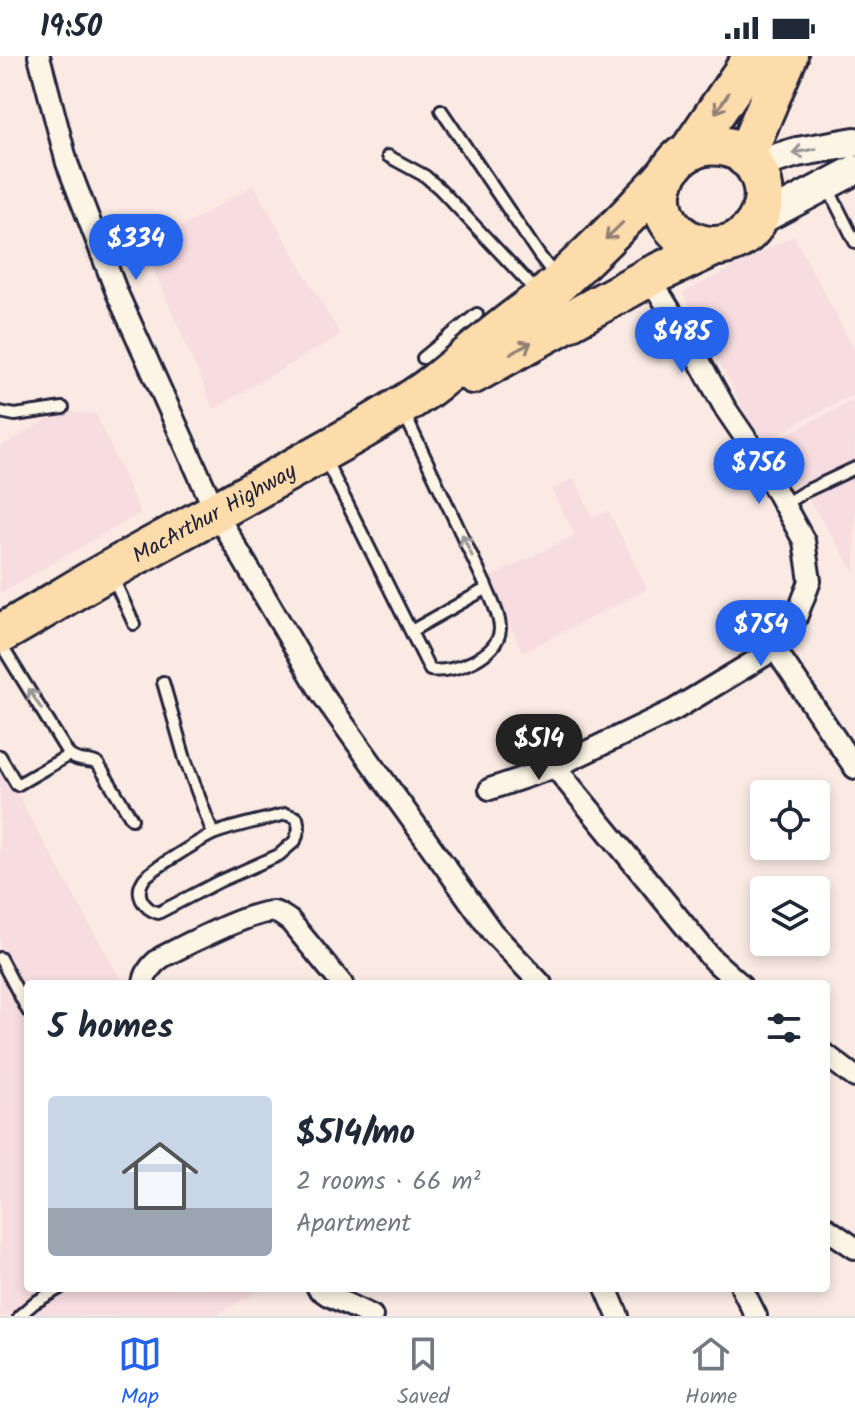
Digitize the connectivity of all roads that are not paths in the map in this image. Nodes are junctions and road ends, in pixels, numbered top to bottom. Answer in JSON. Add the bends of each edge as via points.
{"nodes":[{"id":1,"x":39,"y":56,"type":"edge"},
{"id":2,"x":754,"y":56,"type":"edge"},
{"id":3,"x":788,"y":56,"type":"edge"},
{"id":4,"x":441,"y":110,"type":"dead end"},
{"id":5,"x":855,"y":142,"type":"edge"},
{"id":6,"x":388,"y":156,"type":"dead end"},
{"id":7,"x":750,"y":161,"type":"junction"},
{"id":8,"x":678,"y":162,"type":"junction"},
{"id":9,"x":855,"y":170,"type":"edge"},
{"id":10,"x":827,"y":186,"type":"junction"},
{"id":11,"x":756,"y":222,"type":"junction"},
{"id":12,"x":851,"y":224,"type":"edge"},
{"id":13,"x":855,"y":242,"type":"edge"},
{"id":14,"x":713,"y":247,"type":"junction"},
{"id":15,"x":649,"y":277,"type":"junction"},
{"id":16,"x":551,"y":289,"type":"junction"},
{"id":17,"x":477,"y":314,"type":"dead end"},
{"id":18,"x":417,"y":385,"type":"junction"},
{"id":19,"x":63,"y":408,"type":"dead end"},
{"id":20,"x":0,"y":412,"type":"edge"},
{"id":21,"x":322,"y":452,"type":"junction"},
{"id":22,"x":855,"y":468,"type":"edge"},
{"id":23,"x":783,"y":505,"type":"junction"},
{"id":24,"x":216,"y":513,"type":"junction"},
{"id":25,"x":110,"y":570,"type":"junction"},
{"id":26,"x":486,"y":586,"type":"junction"},
{"id":27,"x":134,"y":624,"type":"dead end"},
{"id":28,"x":411,"y":631,"type":"junction"},
{"id":29,"x":0,"y":634,"type":"edge"},
{"id":30,"x":0,"y":643,"type":"edge"},
{"id":31,"x":775,"y":649,"type":"junction"},
{"id":32,"x":163,"y":682,"type":"dead end"},
{"id":33,"x":69,"y":755,"type":"junction"},
{"id":34,"x":0,"y":756,"type":"edge"},
{"id":35,"x":555,"y":767,"type":"junction"},
{"id":36,"x":855,"y":768,"type":"edge"},
{"id":37,"x":490,"y":789,"type":"dead end"},
{"id":38,"x":132,"y":819,"type":"dead end"},
{"id":39,"x":213,"y":834,"type":"junction"},
{"id":40,"x":0,"y":958,"type":"edge"},
{"id":41,"x":145,"y":980,"type":"edge"},
{"id":42,"x":339,"y":980,"type":"edge"},
{"id":43,"x":537,"y":980,"type":"edge"},
{"id":44,"x":736,"y":980,"type":"edge"},
{"id":45,"x":24,"y":1003,"type":"edge"},
{"id":46,"x":830,"y":1058,"type":"edge"},
{"id":47,"x":855,"y":1077,"type":"edge"},
{"id":48,"x":830,"y":1231,"type":"edge"},
{"id":49,"x":855,"y":1248,"type":"edge"},
{"id":50,"x":53,"y":1292,"type":"edge"},
{"id":51,"x":324,"y":1292,"type":"edge"},
{"id":52,"x":608,"y":1292,"type":"edge"},
{"id":53,"x":744,"y":1292,"type":"edge"},
{"id":54,"x":19,"y":1316,"type":"edge"},
{"id":55,"x":372,"y":1316,"type":"edge"},
{"id":56,"x":618,"y":1316,"type":"edge"},
{"id":57,"x":756,"y":1316,"type":"edge"}],
"edges":[{"from":1,"to":24,"type":"street","via":[[67,163],[117,293]]},
{"from":2,"to":8,"type":"highway","name":"MacArthur Highway","one_way":true},
{"from":3,"to":7,"type":"highway"},
{"from":4,"to":16,"type":"lane","via":[[539,255]]},
{"from":5,"to":7,"type":"main road","one_way":true},
{"from":6,"to":16,"type":"lane","via":[[425,176]]},
{"from":7,"to":8,"type":"highway","via":[[719,145],[704,146]]},
{"from":7,"to":11,"type":"highway","via":[[764,193]]},
{"from":8,"to":14,"type":"highway","via":[[662,191],[670,223],[681,236]]},
{"from":8,"to":16,"type":"highway","name":"MacArthur Highway","one_way":true},
{"from":9,"to":10,"type":"main road"},
{"from":10,"to":11,"type":"main road"},
{"from":10,"to":12,"type":"lane"},
{"from":11,"to":14,"type":"highway","name":"MacArthur Highway","via":[[738,240]]},
{"from":12,"to":13,"type":"lane"},
{"from":14,"to":15,"type":"highway","name":"MacArthur Highway"},
{"from":18,"to":15,"type":"highway","name":"MacArthur Highway","one_way":true,"via":[[446,389]]},
{"from":15,"to":23,"type":"street"},
{"from":16,"to":18,"type":"highway","name":"MacArthur Highway"},
{"from":17,"to":18,"type":"lane"},
{"from":18,"to":21,"type":"highway","name":"MacArthur Highway"},
{"from":26,"to":18,"type":"lane","one_way":true},
{"from":19,"to":20,"type":"lane"},
{"from":21,"to":24,"type":"highway","name":"MacArthur Highway"},
{"from":21,"to":28,"type":"lane"},
{"from":22,"to":23,"type":"lane"},
{"from":23,"to":31,"type":"street","via":[[804,541],[810,581],[796,618]]},
{"from":24,"to":25,"type":"highway","name":"MacArthur Highway"},
{"from":24,"to":43,"type":"street","via":[[322,694],[492,932]]},
{"from":25,"to":27,"type":"lane"},
{"from":25,"to":29,"type":"highway","name":"MacArthur Highway"},
{"from":26,"to":28,"type":"lane"},
{"from":26,"to":28,"type":"lane","via":[[500,631],[495,645],[477,660],[440,672],[430,670]]},
{"from":33,"to":30,"type":"lane","one_way":true},
{"from":31,"to":35,"type":"street","via":[[674,710]]},
{"from":31,"to":36,"type":"street"},
{"from":32,"to":39,"type":"lane"},
{"from":33,"to":34,"type":"lane","via":[[17,785]]},
{"from":33,"to":38,"type":"lane","via":[[98,764]]},
{"from":35,"to":37,"type":"street"},
{"from":35,"to":44,"type":"street","via":[[712,959]]},
{"from":39,"to":39,"type":"lane","via":[[145,876],[139,889],[149,910],[158,913],[279,855],[295,841],[299,829],[297,818],[286,814]]},
{"from":40,"to":45,"type":"lane"},
{"from":41,"to":42,"type":"street","via":[[154,963],[175,950],[252,915],[274,912],[290,921]]},
{"from":46,"to":47,"type":"street"},
{"from":48,"to":49,"type":"street"},
{"from":50,"to":54,"type":"lane"},
{"from":51,"to":55,"type":"street"},
{"from":52,"to":56,"type":"street"},
{"from":53,"to":57,"type":"street"}]}
